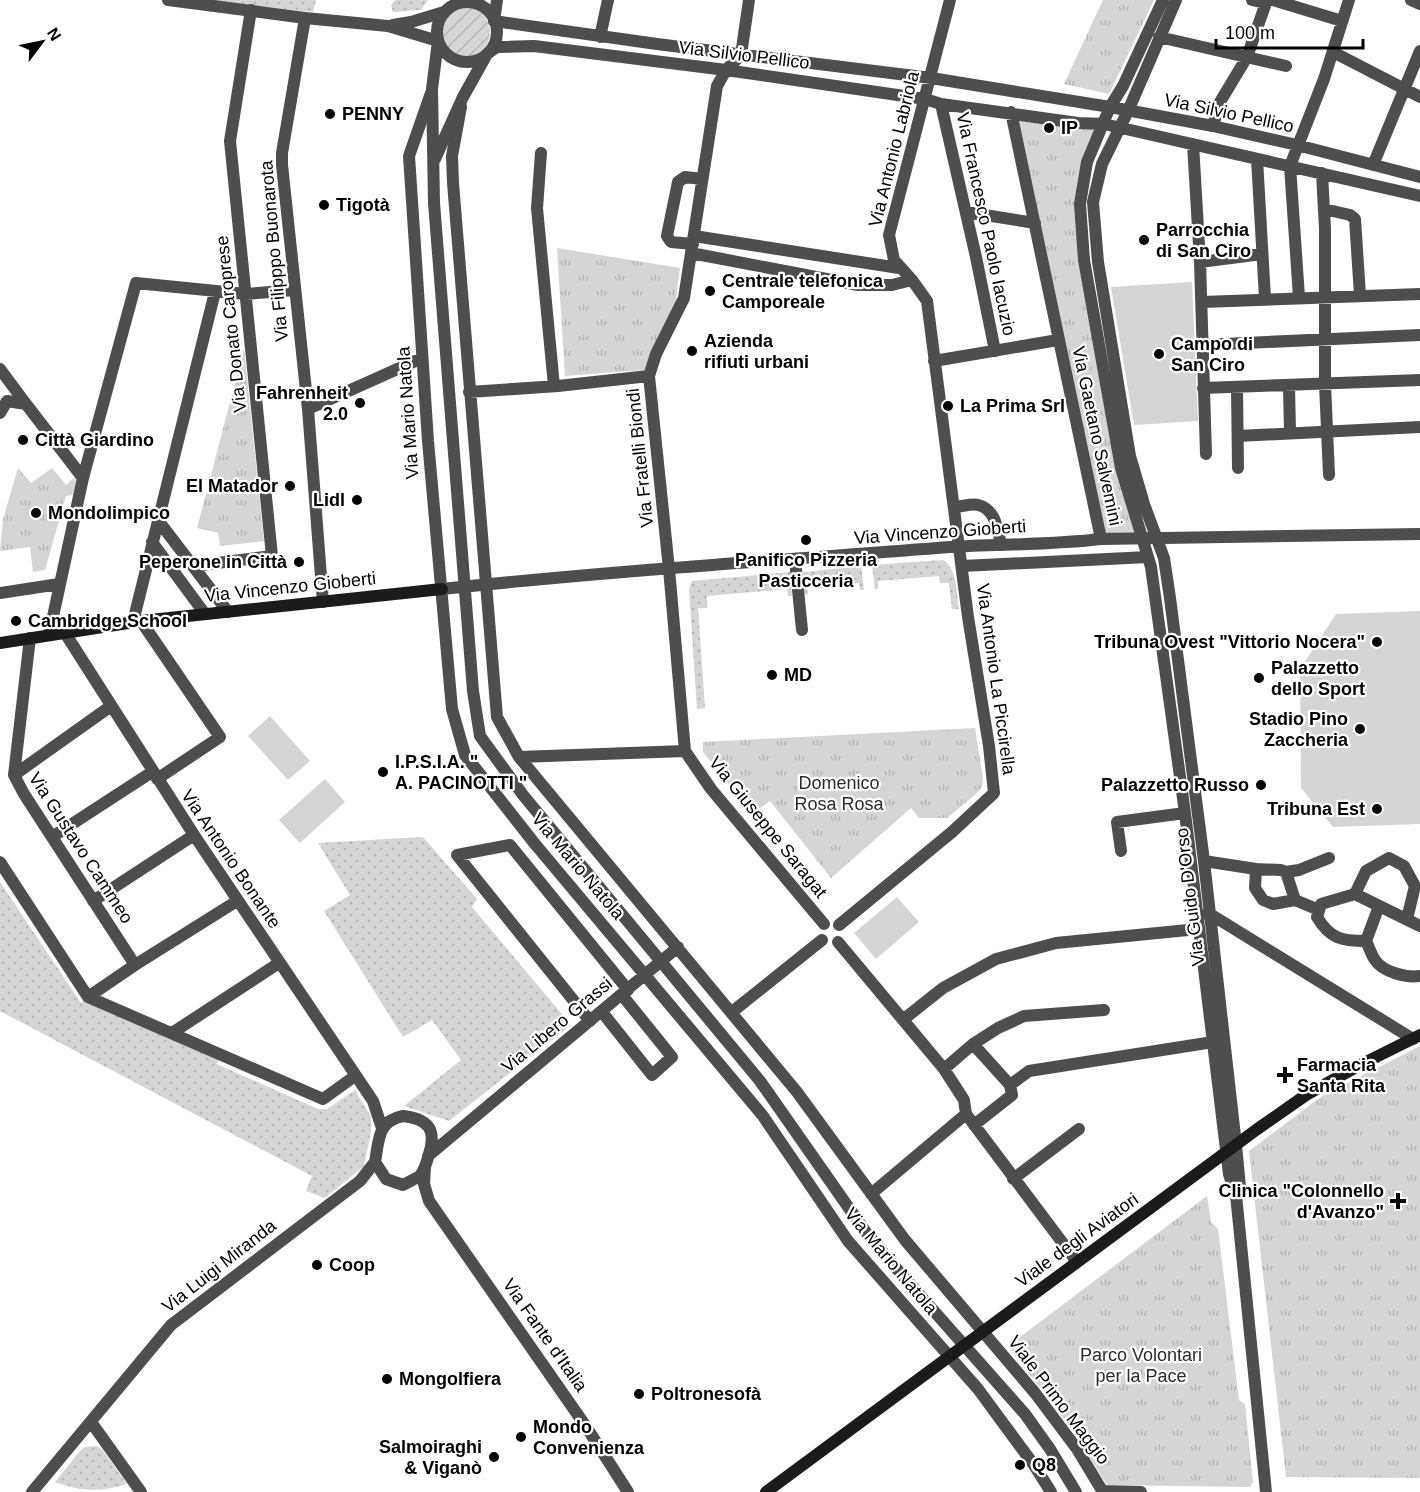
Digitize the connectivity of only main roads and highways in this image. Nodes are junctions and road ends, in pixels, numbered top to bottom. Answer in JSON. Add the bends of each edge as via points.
{"nodes":[{"id":1,"x":442,"y":589,"type":"road end"},
{"id":2,"x":0,"y":643,"type":"edge"},
{"id":3,"x":1416,"y":1037,"type":"edge"},
{"id":4,"x":766,"y":1492,"type":"edge"}],
"edges":[{"from":1,"to":2,"type":"main road","name":"Via Vincenzo Gioberti","via":[[137,621]]},
{"from":3,"to":4,"type":"main road","name":"Viale degli Aviatori","via":[[1306,1095]]}]}
